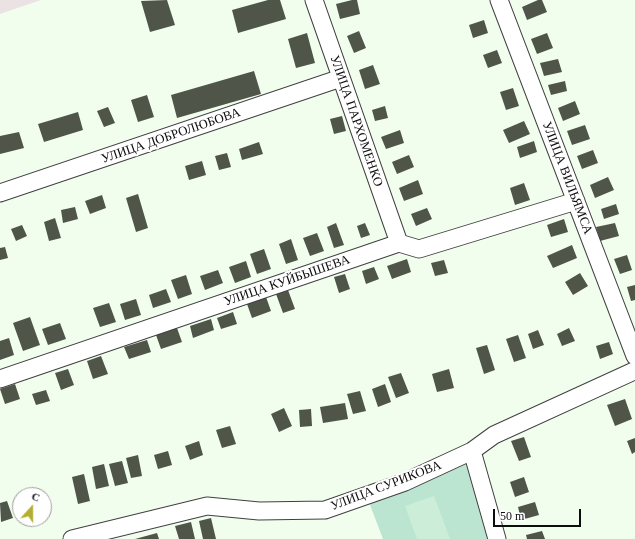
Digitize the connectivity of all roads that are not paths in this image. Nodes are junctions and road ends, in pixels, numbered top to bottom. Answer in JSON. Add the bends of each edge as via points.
{"nodes":[{"id":1,"x":314,"y":0,"type":"edge"},
{"id":2,"x":498,"y":0,"type":"edge"},
{"id":3,"x":341,"y":78,"type":"junction"},
{"id":4,"x":0,"y":193,"type":"edge"},
{"id":5,"x":576,"y":201,"type":"junction"},
{"id":6,"x":399,"y":243,"type":"junction"},
{"id":7,"x":635,"y":366,"type":"edge"},
{"id":8,"x":0,"y":379,"type":"edge"},
{"id":9,"x":472,"y":451,"type":"junction"},
{"id":10,"x":72,"y":539,"type":"edge"},
{"id":11,"x":497,"y":539,"type":"edge"}],
"edges":[{"from":1,"to":3,"type":"street","name":"УЛИЦА ПАРХОМЕНКО"},
{"from":2,"to":5,"type":"street","name":"УЛИЦА ВИЛЬЯМСА"},
{"from":3,"to":4,"type":"street","name":"УЛИЦА ДОБРОЛЮБОВА"},
{"from":3,"to":6,"type":"street","name":"УЛИЦА ПАРХОМЕНКО"},
{"from":5,"to":6,"type":"street","via":[[419,249]]},
{"from":5,"to":7,"type":"street","name":"УЛИЦА ВИЛЬЯМСА"},
{"from":6,"to":8,"type":"street","name":"УЛИЦА КУЙБЫШЕВА"},
{"from":7,"to":9,"type":"street","name":"УЛИЦА СУРИКОВА","via":[[494,435]]},
{"from":9,"to":10,"type":"street","name":"УЛИЦА СУРИКОВА","via":[[405,482],[325,510],[259,511],[207,506]]},
{"from":9,"to":11,"type":"street"}]}
